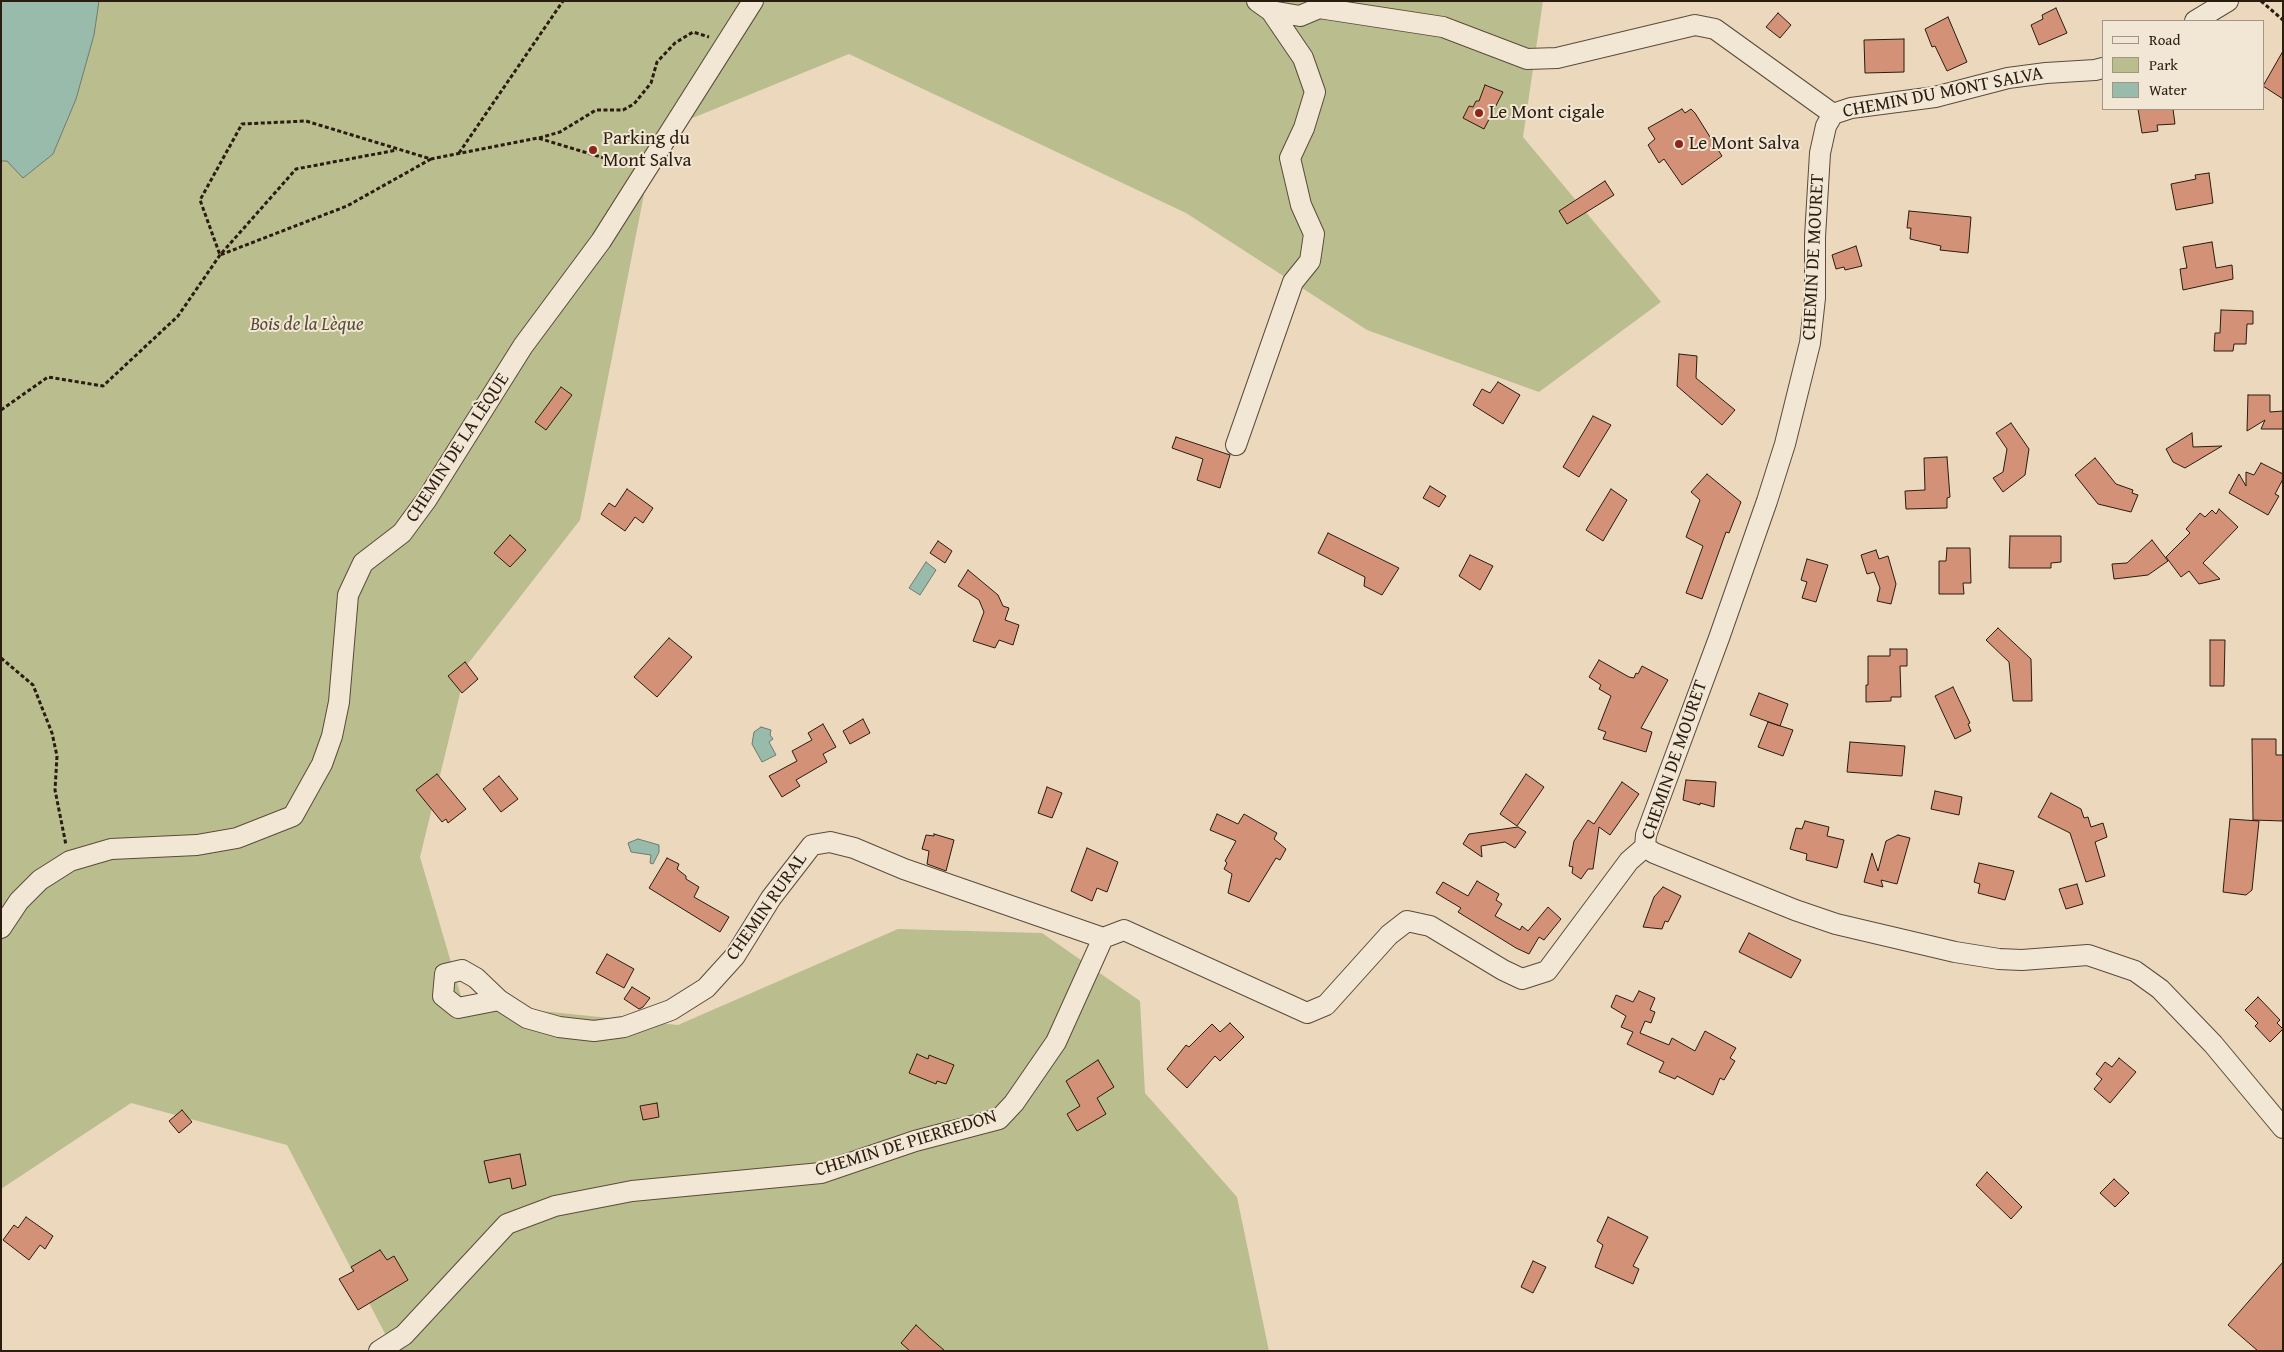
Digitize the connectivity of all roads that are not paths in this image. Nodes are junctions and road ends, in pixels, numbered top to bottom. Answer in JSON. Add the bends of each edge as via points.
{"nodes":[{"id":1,"x":753,"y":1,"type":"edge"},
{"id":2,"x":2228,"y":1,"type":"edge"},
{"id":3,"x":1264,"y":6,"type":"edge"},
{"id":4,"x":2197,"y":20,"type":"edge"},
{"id":5,"x":2102,"y":68,"type":"edge"},
{"id":6,"x":1833,"y":114,"type":"junction"},
{"id":7,"x":1236,"y":445,"type":"dead end"},
{"id":8,"x":1644,"y":848,"type":"junction"},
{"id":9,"x":1,"y":928,"type":"edge"},
{"id":10,"x":1103,"y":938,"type":"junction"},
{"id":11,"x":500,"y":1000,"type":"dead end"},
{"id":12,"x":2283,"y":1128,"type":"edge"},
{"id":13,"x":379,"y":1351,"type":"edge"}],
"edges":[{"from":1,"to":9,"type":"street","name":"CHEMIN DE LA LÈQUE","via":[[601,241],[524,346],[427,499],[402,532],[363,563],[348,595],[339,702],[332,736],[322,764],[293,816],[237,838],[197,845],[110,849],[70,861],[40,880],[19,901]]},
{"from":2,"to":4,"type":"street"},
{"from":3,"to":6,"type":"street","name":"CHEMIN DU MONT SALVA","via":[[1300,16],[1319,8],[1443,27],[1527,59],[1558,58],[1695,25],[1715,29]]},
{"from":3,"to":7,"type":"street","via":[[1303,58],[1315,92],[1290,158],[1301,205],[1314,234],[1310,261],[1293,282]]},
{"from":5,"to":6,"type":"street","name":"CHEMIN DU MONT SALVA","via":[[2008,78],[1935,97],[1851,108]]},
{"from":6,"to":8,"type":"street","name":"CHEMIN DE MOURET","via":[[1826,126],[1820,153],[1815,238],[1816,298],[1810,343],[1785,444],[1768,501]]},
{"from":8,"to":10,"type":"street","via":[[1629,861],[1547,971],[1522,980],[1430,926],[1408,922],[1389,935],[1326,1005],[1307,1013],[1124,930]]},
{"from":8,"to":12,"type":"street","name":"CHEMIN DE MOURET","via":[[1836,924],[1990,958],[2022,960],[2088,955],[2135,971],[2160,989],[2213,1044]]},
{"from":10,"to":11,"type":"street","name":"CHEMIN RURAL","via":[[830,842],[812,845],[771,898],[735,956],[706,988],[671,1010],[624,1028],[594,1031],[559,1027],[527,1018]]},
{"from":10,"to":13,"type":"street","name":"CHEMIN DE PIERREDON","via":[[1056,1042],[1014,1103],[998,1119],[915,1141],[821,1173],[632,1191],[555,1206],[507,1224],[404,1335]]}]}
